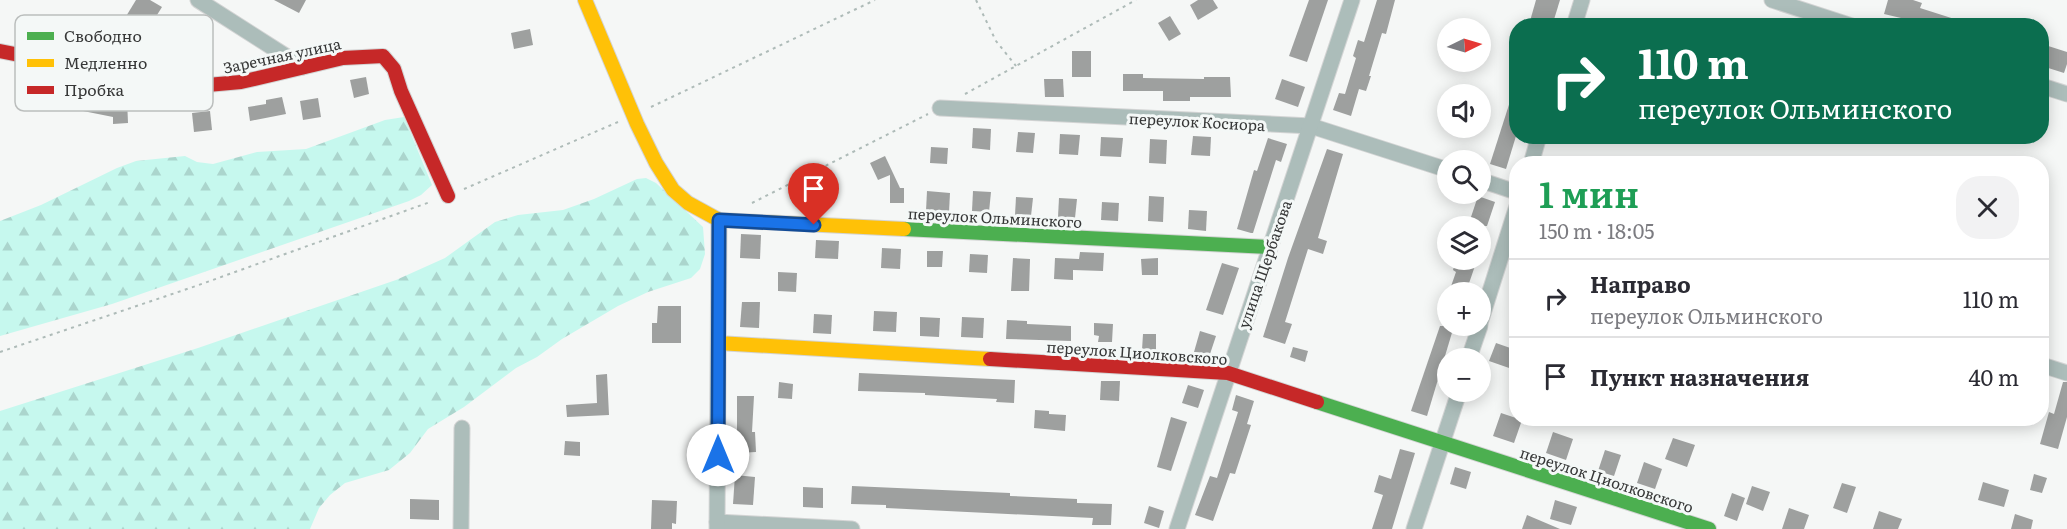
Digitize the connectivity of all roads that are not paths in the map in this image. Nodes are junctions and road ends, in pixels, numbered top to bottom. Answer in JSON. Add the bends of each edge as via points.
{"nodes":[{"id":1,"x":198,"y":0,"type":"edge"},
{"id":2,"x":585,"y":0,"type":"edge"},
{"id":3,"x":1352,"y":0,"type":"edge"},
{"id":4,"x":1582,"y":0,"type":"edge"},
{"id":5,"x":1772,"y":0,"type":"edge"},
{"id":6,"x":1576,"y":18,"type":"edge"},
{"id":7,"x":1827,"y":18,"type":"edge"},
{"id":8,"x":0,"y":51,"type":"edge"},
{"id":9,"x":15,"y":54,"type":"edge"},
{"id":10,"x":303,"y":67,"type":"junction"},
{"id":11,"x":213,"y":85,"type":"edge"},
{"id":12,"x":2049,"y":88,"type":"edge"},
{"id":13,"x":2067,"y":94,"type":"edge"},
{"id":14,"x":940,"y":108,"type":"dead end"},
{"id":15,"x":1311,"y":126,"type":"junction"},
{"id":16,"x":1437,"y":166,"type":"edge"},
{"id":17,"x":1491,"y":184,"type":"edge"},
{"id":18,"x":1509,"y":190,"type":"edge"},
{"id":19,"x":448,"y":196,"type":"dead end"},
{"id":20,"x":719,"y":220,"type":"junction"},
{"id":21,"x":1509,"y":231,"type":"edge"},
{"id":22,"x":1269,"y":247,"type":"junction"},
{"id":23,"x":1491,"y":289,"type":"edge"},
{"id":24,"x":718,"y":343,"type":"junction"},
{"id":25,"x":2049,"y":368,"type":"edge"},
{"id":26,"x":1228,"y":373,"type":"junction"},
{"id":27,"x":2067,"y":374,"type":"edge"},
{"id":28,"x":1456,"y":402,"type":"edge"},
{"id":29,"x":462,"y":428,"type":"dead end"},
{"id":30,"x":1443,"y":443,"type":"junction"},
{"id":31,"x":717,"y":526,"type":"edge"},
{"id":32,"x":461,"y":529,"type":"edge"},
{"id":33,"x":852,"y":529,"type":"edge"},
{"id":34,"x":1177,"y":529,"type":"edge"},
{"id":35,"x":1414,"y":529,"type":"edge"},
{"id":36,"x":1709,"y":529,"type":"edge"}],
"edges":[{"from":1,"to":10,"type":"street"},
{"from":2,"to":20,"type":"street","via":[[661,174],[696,209]]},
{"from":3,"to":15,"type":"street","name":"улица Щербакова"},
{"from":4,"to":6,"type":"street"},
{"from":5,"to":7,"type":"street"},
{"from":8,"to":9,"type":"street","name":"Заречная улица"},
{"from":10,"to":11,"type":"street","name":"Заречная улица","via":[[254,81]]},
{"from":10,"to":19,"type":"street","name":"Заречная улица","via":[[368,55],[383,56],[394,69]]},
{"from":12,"to":13,"type":"street"},
{"from":14,"to":15,"type":"street","name":"переулок Косиора"},
{"from":15,"to":16,"type":"street","name":"переулок Косиора"},
{"from":15,"to":22,"type":"street","name":"улица Щербакова"},
{"from":17,"to":18,"type":"street"},
{"from":20,"to":22,"type":"street","name":"переулок Ольминского"},
{"from":20,"to":24,"type":"street"},
{"from":21,"to":23,"type":"street"},
{"from":22,"to":26,"type":"street","name":"улица Щербакова"},
{"from":24,"to":26,"type":"street","name":"переулок Циолковского"},
{"from":24,"to":31,"type":"street"},
{"from":25,"to":27,"type":"street"},
{"from":26,"to":30,"type":"street","name":"переулок Циолковского"},
{"from":26,"to":34,"type":"street","name":"улица Щербакова"},
{"from":28,"to":30,"type":"street"},
{"from":29,"to":32,"type":"street"},
{"from":30,"to":35,"type":"street"},
{"from":30,"to":36,"type":"street","name":"переулок Циолковского"},
{"from":31,"to":33,"type":"street"}]}
